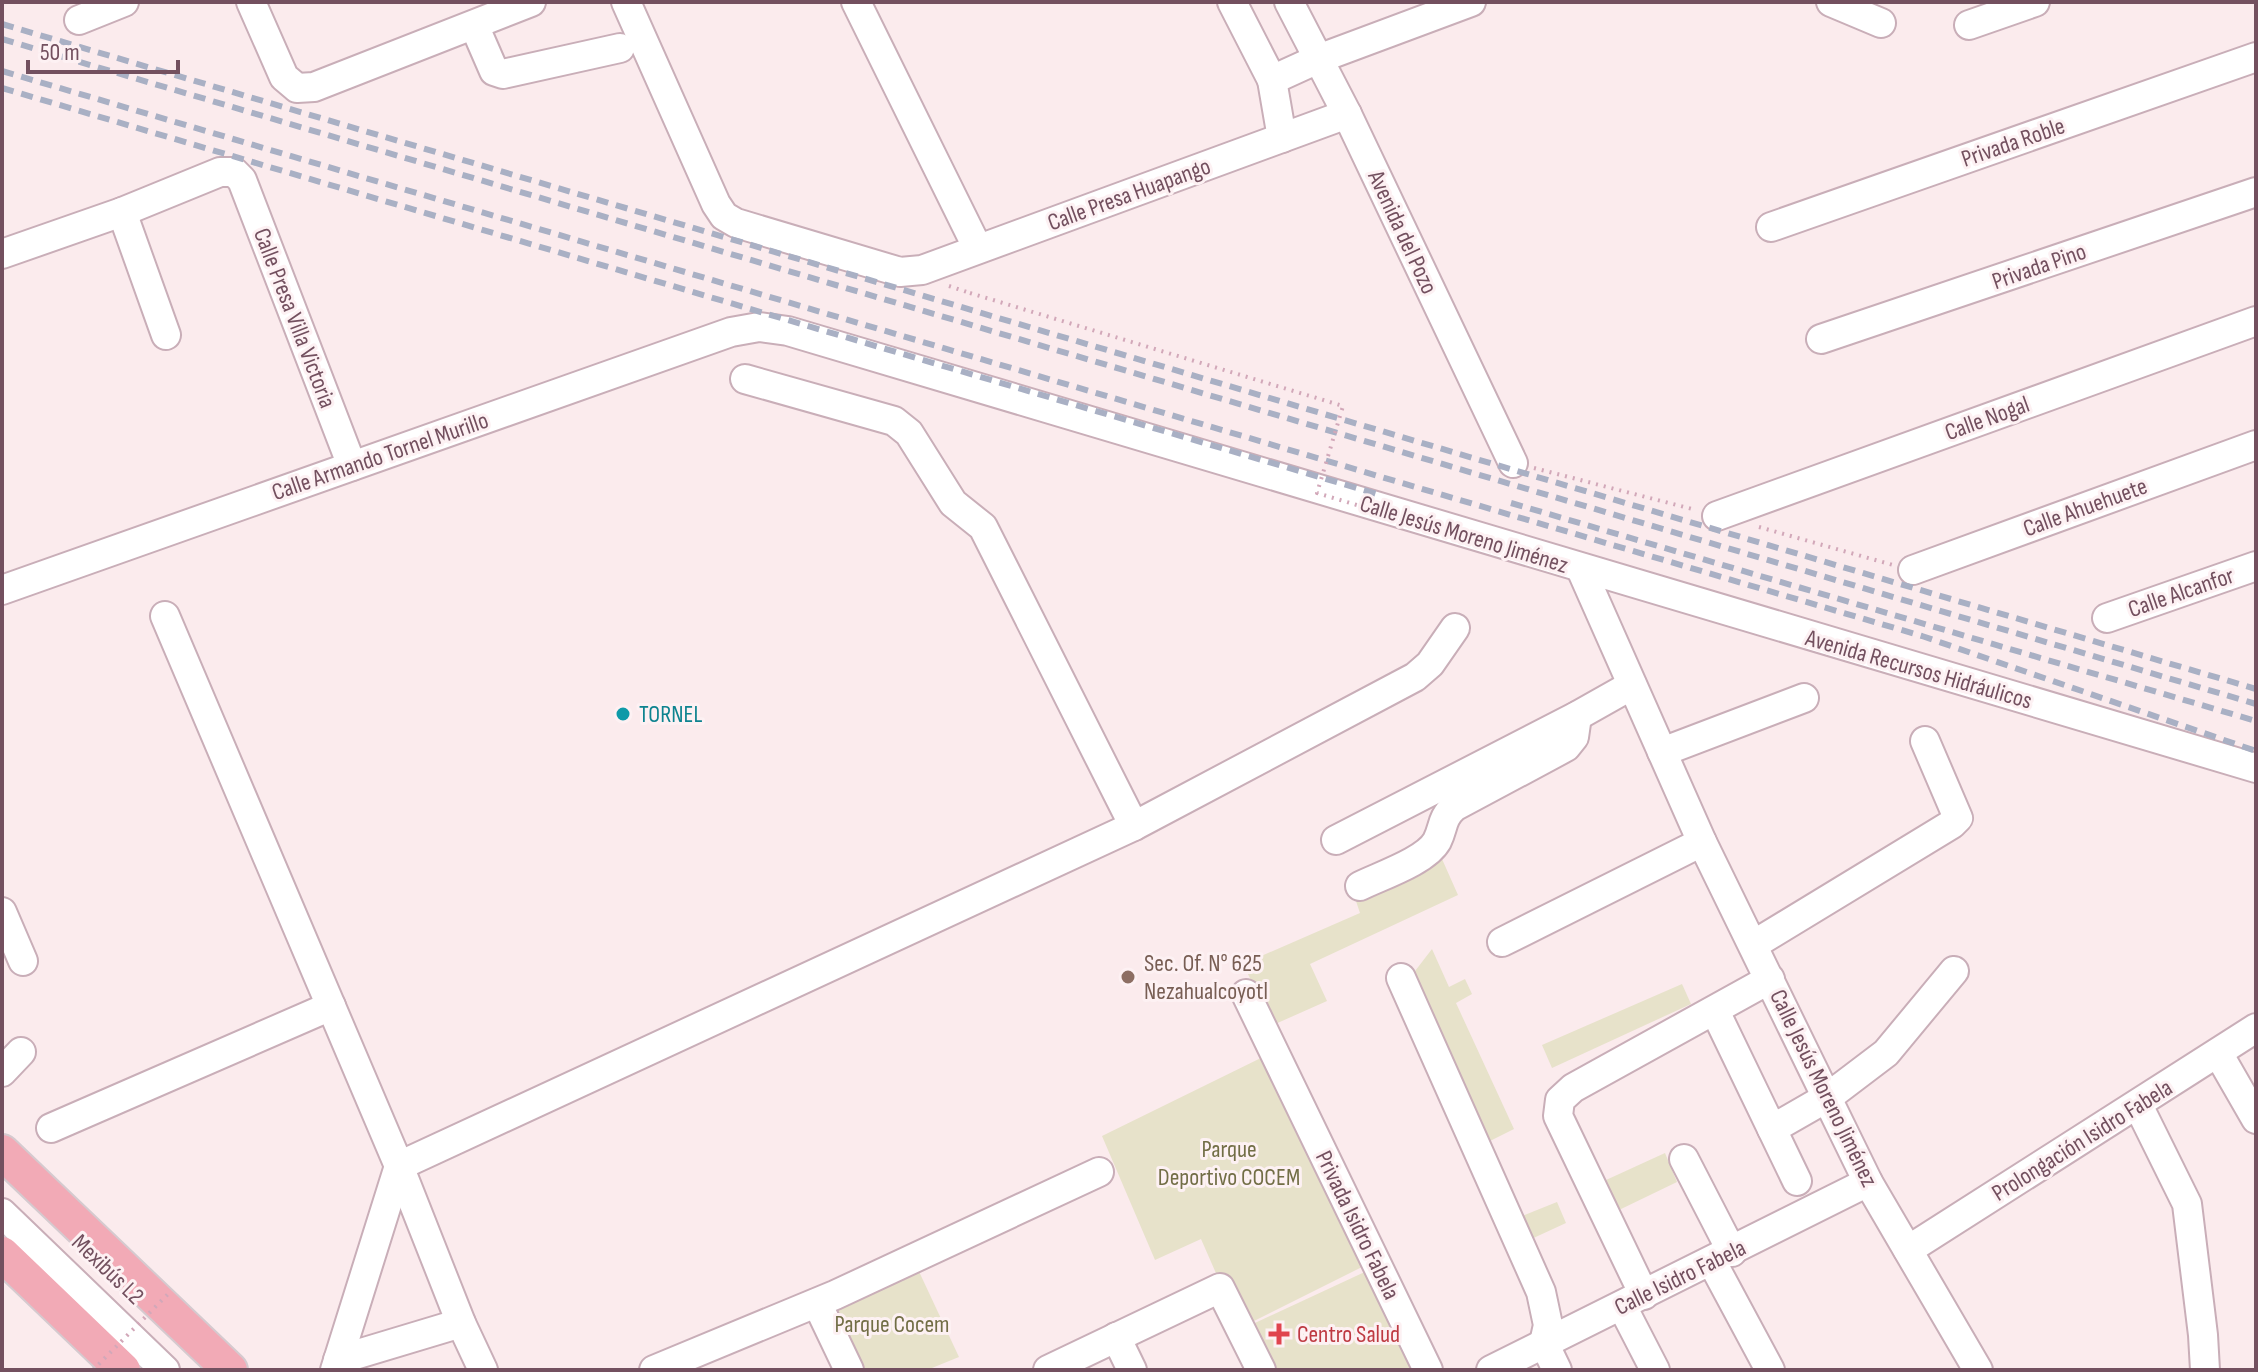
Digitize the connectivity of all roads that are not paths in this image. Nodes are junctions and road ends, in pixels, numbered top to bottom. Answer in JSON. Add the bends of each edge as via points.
{"nodes":[{"id":1,"x":124,"y":2,"type":"edge"},
{"id":2,"x":251,"y":2,"type":"edge"},
{"id":3,"x":531,"y":2,"type":"edge"},
{"id":4,"x":626,"y":2,"type":"edge"},
{"id":5,"x":856,"y":2,"type":"edge"},
{"id":6,"x":1232,"y":2,"type":"edge"},
{"id":7,"x":1289,"y":2,"type":"edge"},
{"id":8,"x":1471,"y":2,"type":"edge"},
{"id":9,"x":1831,"y":2,"type":"edge"},
{"id":10,"x":2035,"y":2,"type":"edge"},
{"id":11,"x":79,"y":20,"type":"dead end"},
{"id":12,"x":1881,"y":23,"type":"dead end"},
{"id":13,"x":474,"y":25,"type":"junction"},
{"id":14,"x":1969,"y":25,"type":"dead end"},
{"id":15,"x":620,"y":48,"type":"dead end"},
{"id":16,"x":2256,"y":57,"type":"edge"},
{"id":17,"x":1318,"y":59,"type":"junction"},
{"id":18,"x":1272,"y":80,"type":"junction"},
{"id":19,"x":1347,"y":114,"type":"junction"},
{"id":20,"x":1282,"y":138,"type":"junction"},
{"id":21,"x":2256,"y":192,"type":"edge"},
{"id":22,"x":122,"y":212,"type":"junction"},
{"id":23,"x":1771,"y":227,"type":"dead end"},
{"id":24,"x":978,"y":249,"type":"junction"},
{"id":25,"x":2,"y":254,"type":"edge"},
{"id":26,"x":2256,"y":321,"type":"edge"},
{"id":27,"x":759,"y":327,"type":"joint"},
{"id":28,"x":166,"y":335,"type":"dead end"},
{"id":29,"x":1821,"y":339,"type":"dead end"},
{"id":30,"x":745,"y":379,"type":"dead end"},
{"id":31,"x":2256,"y":445,"type":"edge"},
{"id":32,"x":1513,"y":463,"type":"dead end"},
{"id":33,"x":352,"y":466,"type":"junction"},
{"id":34,"x":1717,"y":516,"type":"dead end"},
{"id":35,"x":2256,"y":566,"type":"edge"},
{"id":36,"x":1581,"y":569,"type":"junction"},
{"id":37,"x":1913,"y":570,"type":"dead end"},
{"id":38,"x":2,"y":590,"type":"edge"},
{"id":39,"x":165,"y":616,"type":"dead end"},
{"id":40,"x":2107,"y":618,"type":"dead end"},
{"id":41,"x":1455,"y":628,"type":"dead end"},
{"id":42,"x":1632,"y":685,"type":"junction"},
{"id":43,"x":1804,"y":698,"type":"dead end"},
{"id":44,"x":1577,"y":716,"type":"junction"},
{"id":45,"x":1925,"y":741,"type":"dead end"},
{"id":46,"x":1662,"y":752,"type":"junction"},
{"id":47,"x":2256,"y":768,"type":"edge"},
{"id":48,"x":1134,"y":826,"type":"junction"},
{"id":49,"x":1336,"y":840,"type":"dead end"},
{"id":50,"x":1702,"y":842,"type":"junction"},
{"id":51,"x":1360,"y":886,"type":"dead end"},
{"id":52,"x":2,"y":912,"type":"edge"},
{"id":53,"x":1502,"y":942,"type":"dead end"},
{"id":54,"x":1753,"y":945,"type":"junction"},
{"id":55,"x":23,"y":961,"type":"dead end"},
{"id":56,"x":1954,"y":971,"type":"dead end"},
{"id":57,"x":1401,"y":978,"type":"dead end"},
{"id":58,"x":1770,"y":979,"type":"junction"},
{"id":59,"x":1246,"y":994,"type":"dead end"},
{"id":60,"x":331,"y":1006,"type":"junction"},
{"id":61,"x":1715,"y":1011,"type":"junction"},
{"id":62,"x":2256,"y":1028,"type":"edge"},
{"id":63,"x":2218,"y":1053,"type":"junction"},
{"id":64,"x":1828,"y":1097,"type":"junction"},
{"id":65,"x":2138,"y":1105,"type":"junction"},
{"id":66,"x":2256,"y":1119,"type":"edge"},
{"id":67,"x":51,"y":1128,"type":"dead end"},
{"id":68,"x":1772,"y":1129,"type":"junction"},
{"id":69,"x":2,"y":1152,"type":"edge"},
{"id":70,"x":1684,"y":1159,"type":"dead end"},
{"id":71,"x":399,"y":1166,"type":"junction"},
{"id":72,"x":2,"y":1168,"type":"edge"},
{"id":73,"x":1099,"y":1172,"type":"dead end"},
{"id":74,"x":1797,"y":1181,"type":"dead end"},
{"id":75,"x":1868,"y":1182,"type":"junction"},
{"id":76,"x":2,"y":1213,"type":"edge"},
{"id":77,"x":1908,"y":1250,"type":"junction"},
{"id":78,"x":2,"y":1254,"type":"edge"},
{"id":79,"x":1722,"y":1257,"type":"junction"},
{"id":80,"x":1633,"y":1301,"type":"junction"},
{"id":81,"x":817,"y":1303,"type":"junction"},
{"id":82,"x":461,"y":1323,"type":"junction"},
{"id":83,"x":1116,"y":1337,"type":"junction"},
{"id":84,"x":1544,"y":1343,"type":"junction"},
{"id":85,"x":336,"y":1365,"type":"edge"},
{"id":86,"x":474,"y":1368,"type":"edge"},
{"id":87,"x":123,"y":1370,"type":"edge"},
{"id":88,"x":165,"y":1370,"type":"edge"},
{"id":89,"x":213,"y":1370,"type":"edge"},
{"id":90,"x":230,"y":1370,"type":"edge"},
{"id":91,"x":654,"y":1370,"type":"edge"},
{"id":92,"x":849,"y":1370,"type":"edge"},
{"id":93,"x":1048,"y":1370,"type":"edge"},
{"id":94,"x":1132,"y":1370,"type":"edge"},
{"id":95,"x":1261,"y":1370,"type":"edge"},
{"id":96,"x":1428,"y":1370,"type":"edge"},
{"id":97,"x":1491,"y":1370,"type":"edge"},
{"id":98,"x":1557,"y":1370,"type":"edge"},
{"id":99,"x":1655,"y":1370,"type":"edge"},
{"id":100,"x":1770,"y":1370,"type":"edge"},
{"id":101,"x":1978,"y":1370,"type":"edge"},
{"id":102,"x":2205,"y":1370,"type":"edge"}],
"edges":[{"from":1,"to":11,"type":"street"},
{"from":2,"to":13,"type":"street","via":[[284,77],[297,88],[314,87]]},
{"from":3,"to":13,"type":"street"},
{"from":4,"to":24,"type":"street","name":"Calle Presa Huapango","via":[[724,216],[900,272],[911,273]]},
{"from":5,"to":24,"type":"street"},
{"from":6,"to":18,"type":"street"},
{"from":7,"to":17,"type":"street","name":"Avenida del Pozo"},
{"from":8,"to":17,"type":"street"},
{"from":9,"to":12,"type":"street"},
{"from":10,"to":14,"type":"street"},
{"from":13,"to":15,"type":"street","via":[[494,71],[503,74]]},
{"from":16,"to":23,"type":"street","name":"Privada Roble"},
{"from":17,"to":18,"type":"street"},
{"from":17,"to":19,"type":"street","name":"Avenida del Pozo"},
{"from":18,"to":20,"type":"street"},
{"from":19,"to":20,"type":"street","name":"Calle Presa Huapango"},
{"from":19,"to":32,"type":"street","name":"Avenida del Pozo"},
{"from":20,"to":24,"type":"street","name":"Calle Presa Huapango"},
{"from":21,"to":29,"type":"street","name":"Privada Pino"},
{"from":22,"to":25,"type":"street"},
{"from":22,"to":28,"type":"street"},
{"from":22,"to":33,"type":"street","name":"Calle Presa Villa Victoria","via":[[220,172],[234,172],[242,180]]},
{"from":26,"to":34,"type":"street","name":"Calle Nogal"},
{"from":27,"to":33,"type":"street","name":"Calle Armando Tornel Murillo","via":[[731,332]]},
{"from":27,"to":36,"type":"street","name":"Calle Jesús Moreno Jiménez","via":[[788,331]]},
{"from":30,"to":48,"type":"street","via":[[894,421],[909,433],[953,503],[983,527]]},
{"from":31,"to":37,"type":"street","name":"Calle Ahuehuete"},
{"from":33,"to":38,"type":"street","name":"Calle Armando Tornel Murillo"},
{"from":35,"to":40,"type":"street","name":"Calle Alcanfor"},
{"from":36,"to":42,"type":"street","name":"Calle Jesús Moreno Jiménez"},
{"from":36,"to":47,"type":"street","name":"Avenida Recursos Hidráulicos"},
{"from":39,"to":60,"type":"street"},
{"from":41,"to":48,"type":"street","via":[[1415,677]]},
{"from":42,"to":44,"type":"street"},
{"from":42,"to":46,"type":"street","name":"Calle Jesús Moreno Jiménez"},
{"from":43,"to":46,"type":"street"},
{"from":44,"to":49,"type":"street"},
{"from":44,"to":51,"type":"street","via":[[1574,737],[1566,747],[1454,807],[1427,854]]},
{"from":45,"to":54,"type":"street","via":[[1958,818]]},
{"from":46,"to":50,"type":"street","name":"Calle Jesús Moreno Jiménez"},
{"from":48,"to":71,"type":"street"},
{"from":50,"to":53,"type":"street"},
{"from":50,"to":54,"type":"street","name":"Calle Jesús Moreno Jiménez"},
{"from":52,"to":55,"type":"street"},
{"from":54,"to":58,"type":"street","name":"Calle Jesús Moreno Jiménez"},
{"from":56,"to":64,"type":"street","via":[[1886,1053]]},
{"from":57,"to":84,"type":"street","via":[[1541,1292],[1548,1325]]},
{"from":58,"to":61,"type":"street"},
{"from":58,"to":64,"type":"street","name":"Calle Jesús Moreno Jiménez"},
{"from":59,"to":96,"type":"street","name":"Privada Isidro Fabela"},
{"from":60,"to":67,"type":"street"},
{"from":60,"to":71,"type":"street"},
{"from":61,"to":68,"type":"street"},
{"from":61,"to":80,"type":"street","via":[[1560,1100],[1558,1116]]},
{"from":62,"to":63,"type":"street","name":"Prolongación Isidro Fabela"},
{"from":63,"to":65,"type":"street","name":"Prolongación Isidro Fabela"},
{"from":63,"to":66,"type":"street"},
{"from":64,"to":68,"type":"street"},
{"from":64,"to":75,"type":"street","name":"Calle Jesús Moreno Jiménez"},
{"from":65,"to":77,"type":"street","name":"Prolongación Isidro Fabela"},
{"from":65,"to":102,"type":"street","via":[[2187,1204]]},
{"from":68,"to":74,"type":"street"},
{"from":69,"to":90,"type":"main road"},
{"from":70,"to":79,"type":"street"},
{"from":71,"to":82,"type":"street"},
{"from":71,"to":85,"type":"street"},
{"from":72,"to":89,"type":"street","name":"Mexibús L2"},
{"from":73,"to":81,"type":"street"},
{"from":75,"to":77,"type":"street","name":"Calle Jesús Moreno Jiménez"},
{"from":75,"to":79,"type":"street","name":"Calle Isidro Fabela"},
{"from":76,"to":88,"type":"street","name":"Mexibús L2"},
{"from":77,"to":101,"type":"street","name":"Calle Jesús Moreno Jiménez"},
{"from":78,"to":87,"type":"main road"},
{"from":79,"to":80,"type":"street","name":"Calle Isidro Fabela"},
{"from":79,"to":100,"type":"street"},
{"from":80,"to":84,"type":"street","name":"Calle Isidro Fabela"},
{"from":80,"to":99,"type":"street"},
{"from":81,"to":91,"type":"street"},
{"from":81,"to":92,"type":"street"},
{"from":82,"to":85,"type":"street"},
{"from":82,"to":86,"type":"street"},
{"from":83,"to":93,"type":"street"},
{"from":83,"to":94,"type":"street"},
{"from":83,"to":95,"type":"street","via":[[1220,1288]]},
{"from":84,"to":97,"type":"street","name":"Calle Isidro Fabela"},
{"from":84,"to":98,"type":"street"}]}
